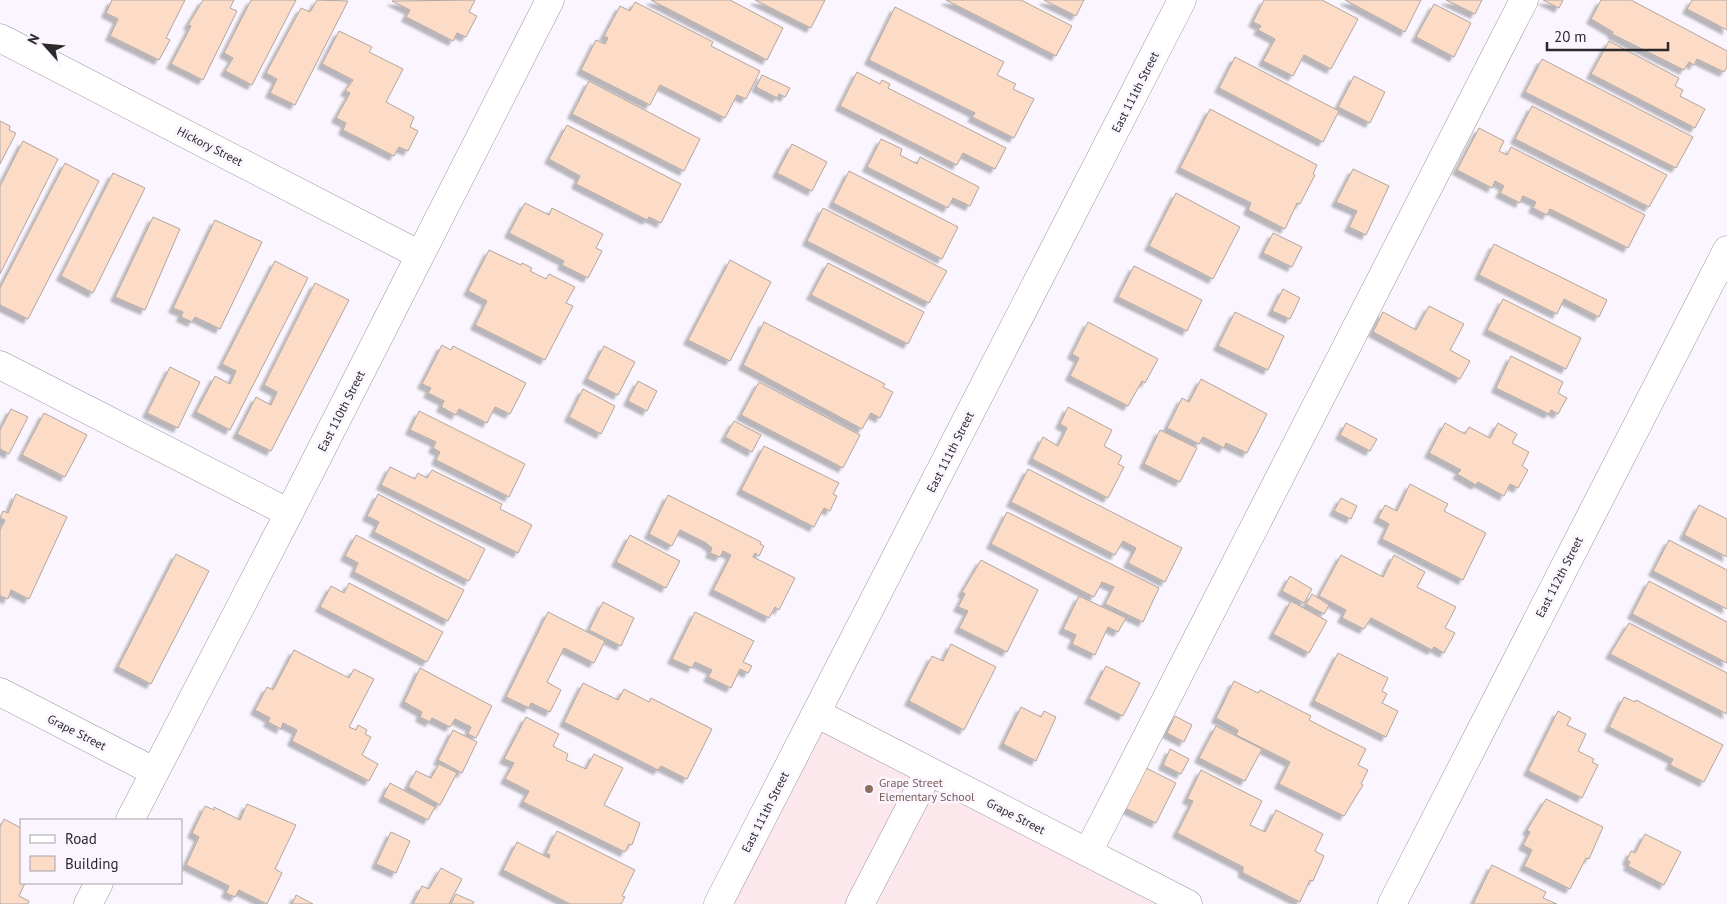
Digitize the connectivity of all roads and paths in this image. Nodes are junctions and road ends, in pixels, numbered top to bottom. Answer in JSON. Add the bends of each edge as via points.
{"nodes":[{"id":1,"x":550,"y":0,"type":"edge"},
{"id":2,"x":1182,"y":0,"type":"edge"},
{"id":3,"x":1524,"y":0,"type":"edge"},
{"id":4,"x":0,"y":38,"type":"edge"},
{"id":5,"x":1727,"y":250,"type":"edge"},
{"id":6,"x":420,"y":255,"type":"junction"},
{"id":7,"x":0,"y":365,"type":"edge"},
{"id":8,"x":289,"y":513,"type":"junction"},
{"id":9,"x":0,"y":692,"type":"edge"},
{"id":10,"x":816,"y":713,"type":"junction"},
{"id":11,"x":929,"y":771,"type":"junction"},
{"id":12,"x":155,"y":772,"type":"junction"},
{"id":13,"x":131,"y":819,"type":"edge"},
{"id":14,"x":1088,"y":852,"type":"junction"},
{"id":15,"x":98,"y":884,"type":"edge"},
{"id":16,"x":88,"y":904,"type":"edge"},
{"id":17,"x":718,"y":904,"type":"edge"},
{"id":18,"x":860,"y":904,"type":"edge"},
{"id":19,"x":1188,"y":904,"type":"edge"},
{"id":20,"x":1392,"y":904,"type":"edge"}],
"edges":[{"from":1,"to":6,"type":"street","name":"East 110th Street"},
{"from":2,"to":10,"type":"street","name":"East 111th Street"},
{"from":3,"to":14,"type":"street"},
{"from":4,"to":6,"type":"street","name":"Hickory Street"},
{"from":5,"to":20,"type":"street","name":"East 112th Street"},
{"from":6,"to":8,"type":"street","name":"East 110th Street"},
{"from":7,"to":8,"type":"street"},
{"from":8,"to":12,"type":"street","name":"East 110th Street"},
{"from":9,"to":12,"type":"street","name":"Grape Street"},
{"from":10,"to":11,"type":"street","name":"Grape Street"},
{"from":10,"to":17,"type":"street","name":"East 111th Street"},
{"from":11,"to":14,"type":"street","name":"Grape Street"},
{"from":11,"to":18,"type":"street"},
{"from":12,"to":13,"type":"street","name":"East 110th Street"},
{"from":14,"to":19,"type":"street","name":"Grape Street"},
{"from":15,"to":16,"type":"street"}]}
